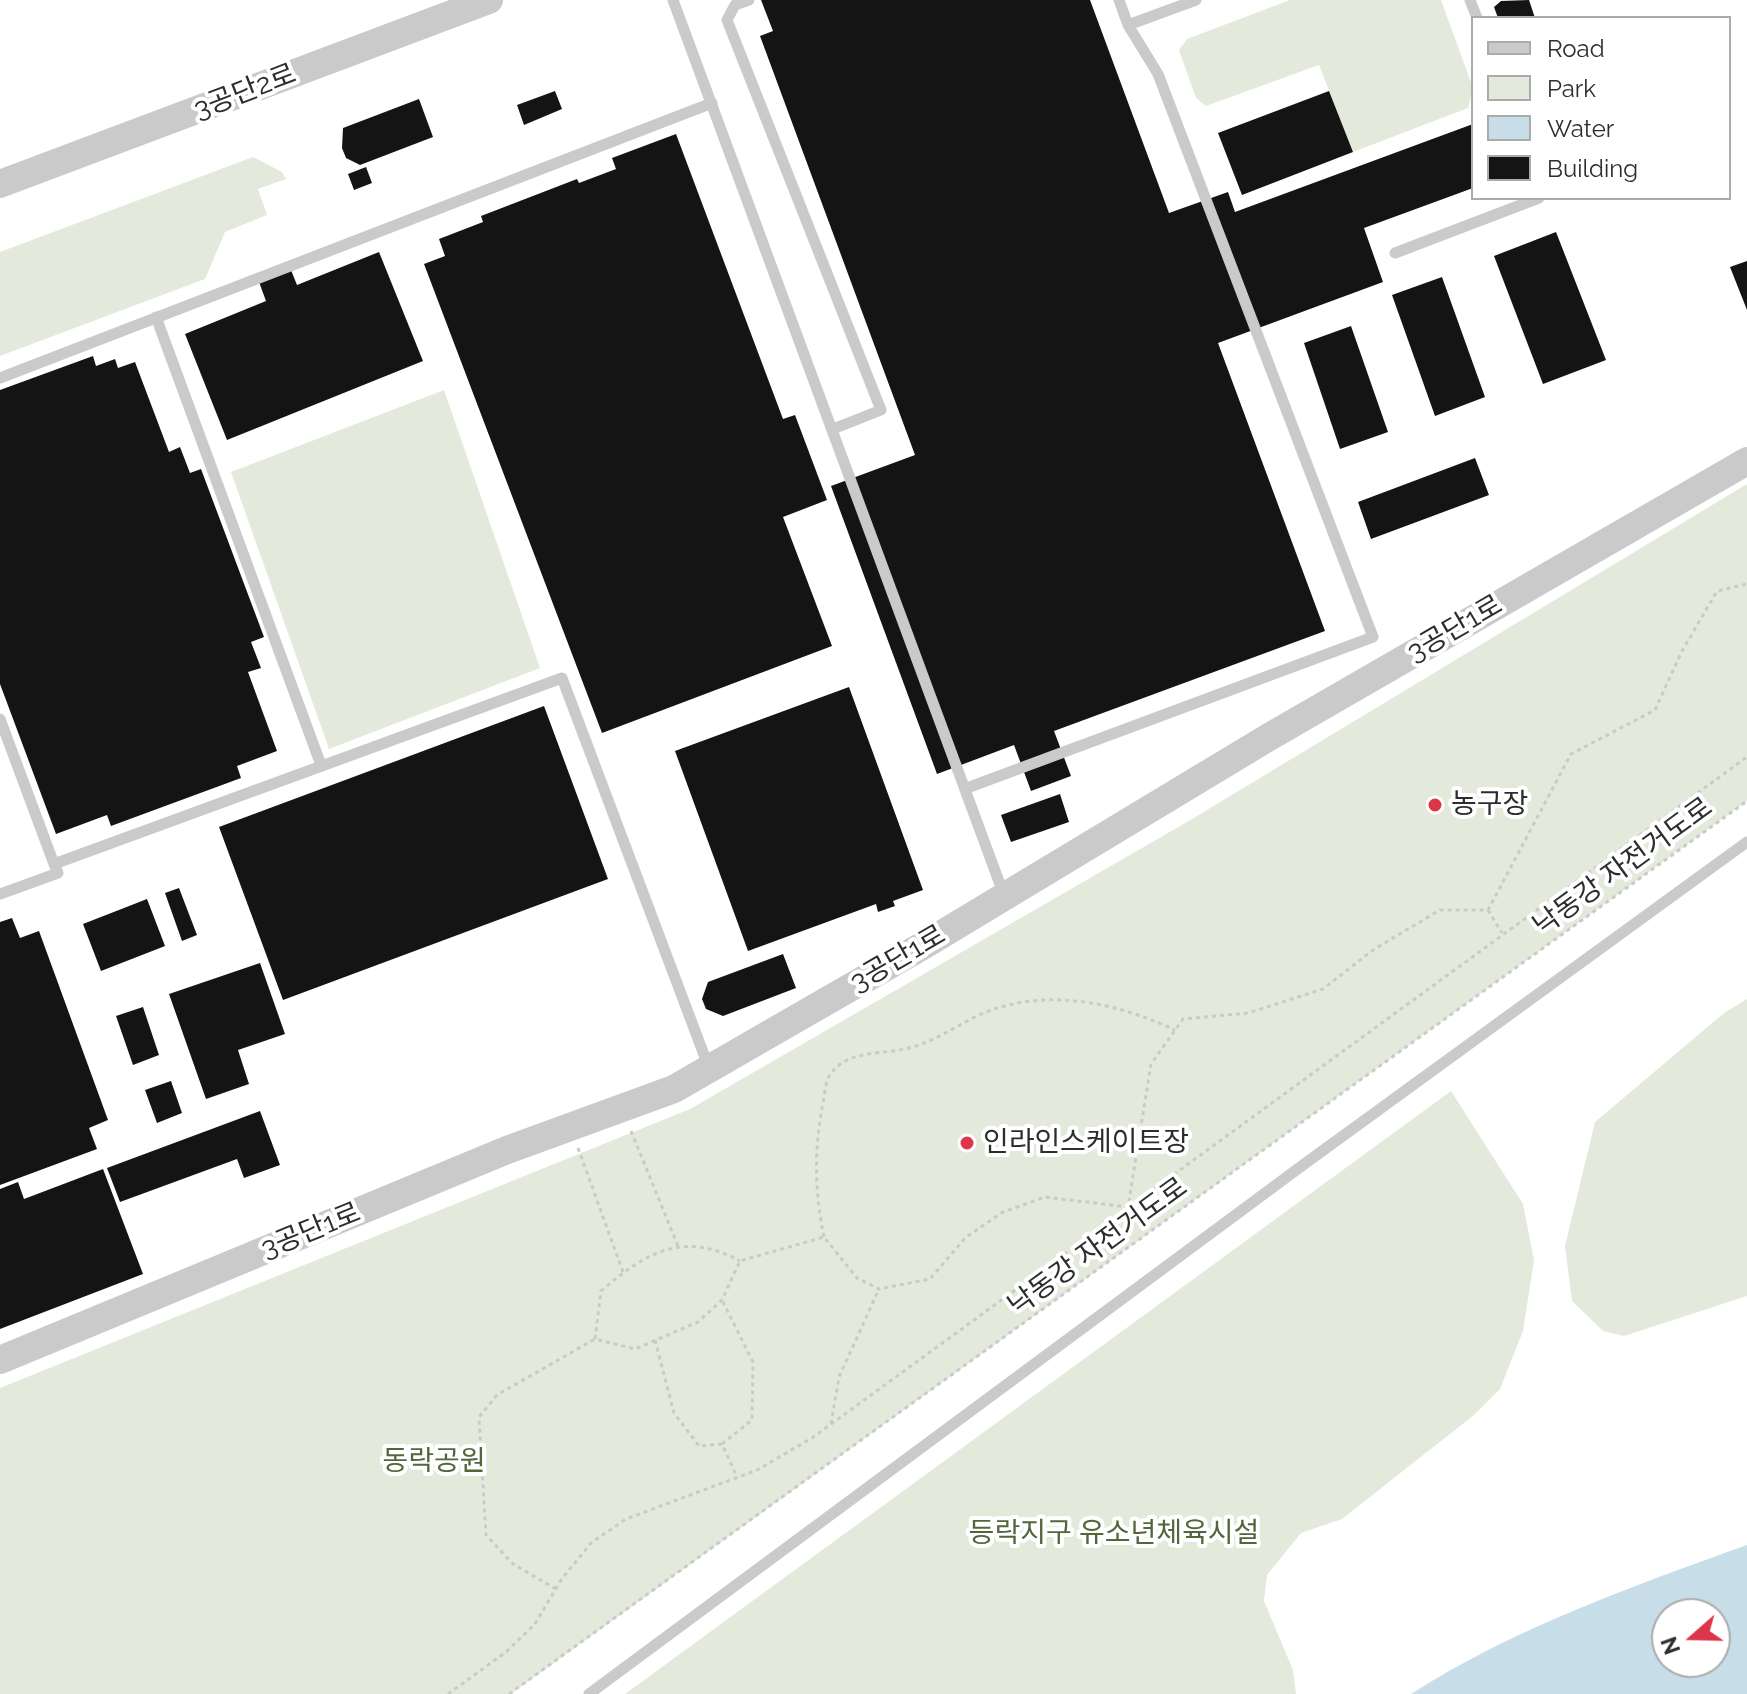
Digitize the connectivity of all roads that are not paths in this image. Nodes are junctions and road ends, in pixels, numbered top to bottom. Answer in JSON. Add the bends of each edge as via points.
{"nodes":[{"id":1,"x":489,"y":0,"type":"edge"},
{"id":2,"x":673,"y":0,"type":"edge"},
{"id":3,"x":749,"y":0,"type":"edge"},
{"id":4,"x":1119,"y":0,"type":"edge"},
{"id":5,"x":1196,"y":0,"type":"edge"},
{"id":6,"x":1128,"y":25,"type":"junction"},
{"id":7,"x":712,"y":103,"type":"junction"},
{"id":8,"x":0,"y":184,"type":"edge"},
{"id":9,"x":1534,"y":200,"type":"edge"},
{"id":10,"x":1395,"y":253,"type":"dead end"},
{"id":11,"x":156,"y":317,"type":"junction"},
{"id":12,"x":0,"y":378,"type":"edge"},
{"id":13,"x":833,"y":429,"type":"junction"},
{"id":14,"x":1747,"y":461,"type":"edge"},
{"id":15,"x":0,"y":719,"type":"edge"},
{"id":16,"x":321,"y":765,"type":"junction"},
{"id":17,"x":967,"y":788,"type":"junction"},
{"id":18,"x":1747,"y":842,"type":"edge"},
{"id":19,"x":54,"y":864,"type":"junction"},
{"id":20,"x":0,"y":894,"type":"edge"},
{"id":21,"x":1005,"y":896,"type":"junction"},
{"id":22,"x":710,"y":1069,"type":"junction"},
{"id":23,"x":0,"y":1360,"type":"edge"},
{"id":24,"x":589,"y":1694,"type":"edge"}],
"edges":[{"from":1,"to":8,"type":"street","name":"3공단2로"},
{"from":2,"to":7,"type":"lane"},
{"from":3,"to":13,"type":"lane","via":[[735,5],[727,20],[881,410]]},
{"from":4,"to":6,"type":"lane"},
{"from":5,"to":6,"type":"lane"},
{"from":6,"to":17,"type":"lane","via":[[1158,74],[1373,637]]},
{"from":7,"to":11,"type":"lane"},
{"from":7,"to":13,"type":"lane"},
{"from":9,"to":10,"type":"lane"},
{"from":11,"to":12,"type":"lane"},
{"from":11,"to":16,"type":"lane"},
{"from":13,"to":17,"type":"lane"},
{"from":14,"to":21,"type":"street","name":"3공단1로"},
{"from":15,"to":19,"type":"lane"},
{"from":16,"to":19,"type":"lane"},
{"from":16,"to":22,"type":"lane","via":[[562,678]]},
{"from":17,"to":21,"type":"lane"},
{"from":18,"to":24,"type":"lane"},
{"from":19,"to":20,"type":"lane","via":[[58,873]]},
{"from":21,"to":22,"type":"street","name":"3공단1로"},
{"from":22,"to":23,"type":"street","name":"3공단1로","via":[[674,1089]]}]}
